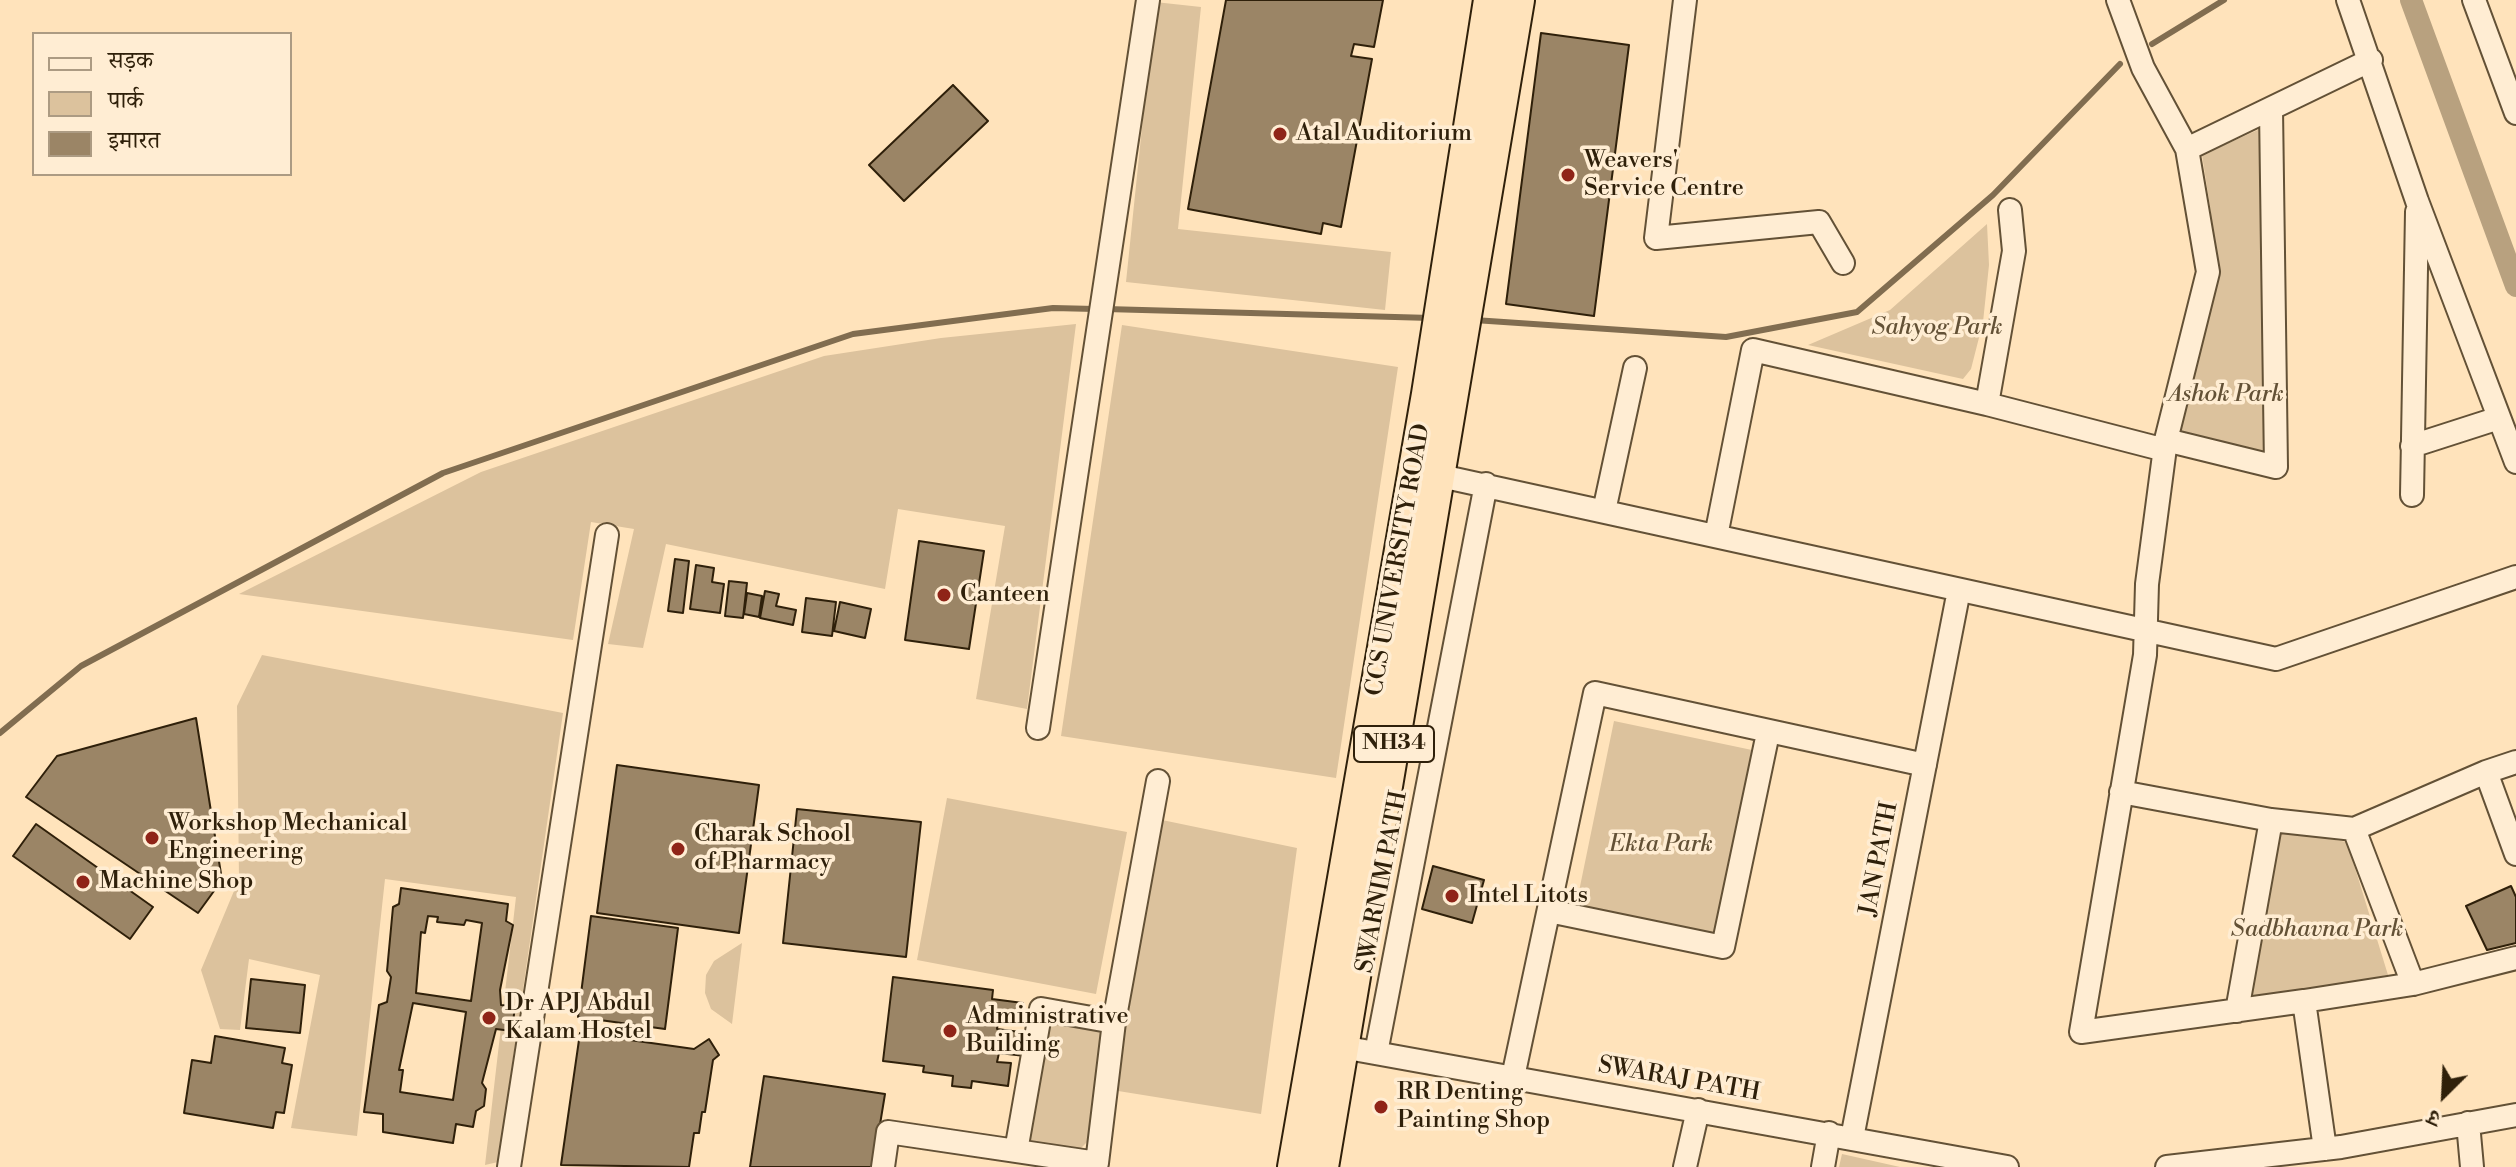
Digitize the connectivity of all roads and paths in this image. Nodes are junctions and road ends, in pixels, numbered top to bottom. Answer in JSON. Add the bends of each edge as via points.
{"nodes":[{"id":1,"x":1148,"y":0,"type":"edge"},
{"id":2,"x":1490,"y":0,"type":"edge"},
{"id":3,"x":1518,"y":0,"type":"edge"},
{"id":4,"x":1685,"y":0,"type":"edge"},
{"id":5,"x":2118,"y":0,"type":"edge"},
{"id":6,"x":2348,"y":0,"type":"edge"},
{"id":7,"x":2474,"y":0,"type":"edge"},
{"id":8,"x":2371,"y":60,"type":"junction"},
{"id":9,"x":2271,"y":109,"type":"junction"},
{"id":10,"x":2516,"y":113,"type":"edge"},
{"id":11,"x":2187,"y":149,"type":"junction"},
{"id":12,"x":2417,"y":201,"type":"junction"},
{"id":13,"x":2010,"y":210,"type":"dead end"},
{"id":14,"x":1843,"y":263,"type":"dead end"},
{"id":15,"x":1452,"y":317,"type":"junction"},
{"id":16,"x":1635,"y":368,"type":"dead end"},
{"id":17,"x":1987,"y":404,"type":"junction"},
{"id":18,"x":2499,"y":418,"type":"junction"},
{"id":19,"x":2166,"y":445,"type":"junction"},
{"id":20,"x":2412,"y":446,"type":"junction"},
{"id":21,"x":2516,"y":462,"type":"edge"},
{"id":22,"x":1426,"y":472,"type":"junction"},
{"id":23,"x":1486,"y":484,"type":"junction"},
{"id":24,"x":2412,"y":495,"type":"dead end"},
{"id":25,"x":1604,"y":511,"type":"junction"},
{"id":26,"x":607,"y":535,"type":"dead end"},
{"id":27,"x":1716,"y":536,"type":"junction"},
{"id":28,"x":2516,"y":577,"type":"edge"},
{"id":29,"x":1959,"y":590,"type":"junction"},
{"id":30,"x":2144,"y":632,"type":"junction"},
{"id":31,"x":1038,"y":728,"type":"dead end"},
{"id":32,"x":1768,"y":733,"type":"junction"},
{"id":33,"x":2516,"y":762,"type":"edge"},
{"id":34,"x":1925,"y":765,"type":"junction"},
{"id":35,"x":2486,"y":772,"type":"junction"},
{"id":36,"x":1158,"y":781,"type":"dead end"},
{"id":37,"x":2121,"y":792,"type":"junction"},
{"id":38,"x":2271,"y":820,"type":"junction"},
{"id":39,"x":2354,"y":829,"type":"junction"},
{"id":40,"x":2516,"y":854,"type":"edge"},
{"id":41,"x":1549,"y":911,"type":"junction"},
{"id":42,"x":2516,"y":958,"type":"edge"},
{"id":43,"x":2413,"y":984,"type":"junction"},
{"id":44,"x":2304,"y":1001,"type":"junction"},
{"id":45,"x":2237,"y":1011,"type":"junction"},
{"id":46,"x":1114,"y":1022,"type":"junction"},
{"id":47,"x":1342,"y":1047,"type":"junction"},
{"id":48,"x":1376,"y":1053,"type":"junction"},
{"id":49,"x":1513,"y":1077,"type":"junction"},
{"id":50,"x":1698,"y":1110,"type":"junction"},
{"id":51,"x":2516,"y":1115,"type":"edge"},
{"id":52,"x":2468,"y":1123,"type":"junction"},
{"id":53,"x":1829,"y":1133,"type":"junction"},
{"id":54,"x":1852,"y":1138,"type":"junction"},
{"id":55,"x":1016,"y":1151,"type":"junction"},
{"id":56,"x":2335,"y":1154,"type":"edge"},
{"id":57,"x":1934,"y":1160,"type":"edge"},
{"id":58,"x":2194,"y":1165,"type":"edge"},
{"id":59,"x":509,"y":1167,"type":"edge"},
{"id":60,"x":883,"y":1167,"type":"edge"},
{"id":61,"x":1294,"y":1167,"type":"edge"},
{"id":62,"x":1322,"y":1167,"type":"edge"},
{"id":63,"x":1685,"y":1167,"type":"edge"},
{"id":64,"x":1823,"y":1167,"type":"edge"},
{"id":65,"x":2007,"y":1167,"type":"edge"},
{"id":66,"x":2167,"y":1167,"type":"edge"},
{"id":67,"x":2472,"y":1167,"type":"edge"}],
"edges":[{"from":1,"to":31,"type":"street"},
{"from":2,"to":15,"type":"highway","name":"CCS UNIVERSITY ROAD","number":"NH34"},
{"from":3,"to":15,"type":"highway","name":"CCS UNIVERSITY ROAD","number":"NH34"},
{"from":4,"to":14,"type":"street","via":[[1656,238],[1819,222]]},
{"from":5,"to":11,"type":"street","via":[[2143,68]]},
{"from":6,"to":8,"type":"street"},
{"from":7,"to":10,"type":"street"},
{"from":8,"to":9,"type":"street"},
{"from":8,"to":12,"type":"street"},
{"from":9,"to":11,"type":"street"},
{"from":9,"to":19,"type":"street","via":[[2276,467]]},
{"from":11,"to":19,"type":"street","via":[[2207,285]]},
{"from":12,"to":18,"type":"street"},
{"from":12,"to":20,"type":"street"},
{"from":13,"to":17,"type":"street","via":[[2014,251]]},
{"from":15,"to":22,"type":"highway","name":"CCS UNIVERSITY ROAD","number":"NH34"},
{"from":16,"to":25,"type":"street"},
{"from":17,"to":19,"type":"street"},
{"from":17,"to":27,"type":"street","via":[[1753,350]]},
{"from":18,"to":20,"type":"street"},
{"from":18,"to":21,"type":"street"},
{"from":19,"to":30,"type":"street"},
{"from":20,"to":24,"type":"street"},
{"from":22,"to":23,"type":"street"},
{"from":22,"to":47,"type":"highway","name":"CCS UNIVERSITY ROAD","number":"NH34"},
{"from":22,"to":61,"type":"highway","name":"CCS UNIVERSITY ROAD","number":"NH34"},
{"from":23,"to":25,"type":"street"},
{"from":23,"to":48,"type":"street","name":"SWARNIM PATH"},
{"from":25,"to":27,"type":"street"},
{"from":26,"to":59,"type":"street"},
{"from":27,"to":29,"type":"street"},
{"from":28,"to":30,"type":"street","via":[[2276,659]]},
{"from":29,"to":30,"type":"street"},
{"from":29,"to":34,"type":"street","name":"JAN PATH"},
{"from":30,"to":37,"type":"street"},
{"from":32,"to":34,"type":"street"},
{"from":32,"to":41,"type":"street","via":[[1723,947]]},
{"from":32,"to":41,"type":"street","via":[[1595,693]]},
{"from":33,"to":35,"type":"street"},
{"from":34,"to":54,"type":"street","name":"JAN PATH"},
{"from":35,"to":39,"type":"street"},
{"from":35,"to":40,"type":"street"},
{"from":36,"to":46,"type":"street"},
{"from":37,"to":38,"type":"street"},
{"from":37,"to":45,"type":"street","via":[[2081,1032]]},
{"from":38,"to":39,"type":"street"},
{"from":38,"to":45,"type":"street"},
{"from":39,"to":43,"type":"street"},
{"from":41,"to":49,"type":"street"},
{"from":42,"to":43,"type":"street"},
{"from":43,"to":44,"type":"street"},
{"from":44,"to":45,"type":"street"},
{"from":44,"to":56,"type":"street"},
{"from":46,"to":55,"type":"street","via":[[1041,1009]]},
{"from":46,"to":55,"type":"street","via":[[1097,1163]]},
{"from":47,"to":48,"type":"street","name":"SWARAJ PATH"},
{"from":47,"to":62,"type":"highway","name":"CCS UNIVERSITY ROAD","number":"NH34"},
{"from":48,"to":49,"type":"street","name":"SWARAJ PATH"},
{"from":49,"to":50,"type":"street","name":"SWARAJ PATH"},
{"from":50,"to":53,"type":"street","name":"SWARAJ PATH"},
{"from":50,"to":63,"type":"street"},
{"from":51,"to":52,"type":"street"},
{"from":52,"to":56,"type":"street"},
{"from":52,"to":67,"type":"street"},
{"from":53,"to":54,"type":"street","name":"SWARAJ PATH"},
{"from":53,"to":64,"type":"street"},
{"from":54,"to":57,"type":"street","name":"SWARAJ PATH"},
{"from":55,"to":60,"type":"street","via":[[888,1132]]},
{"from":56,"to":58,"type":"street"},
{"from":57,"to":65,"type":"street","name":"SWARAJ PATH"},
{"from":58,"to":66,"type":"street"}]}
